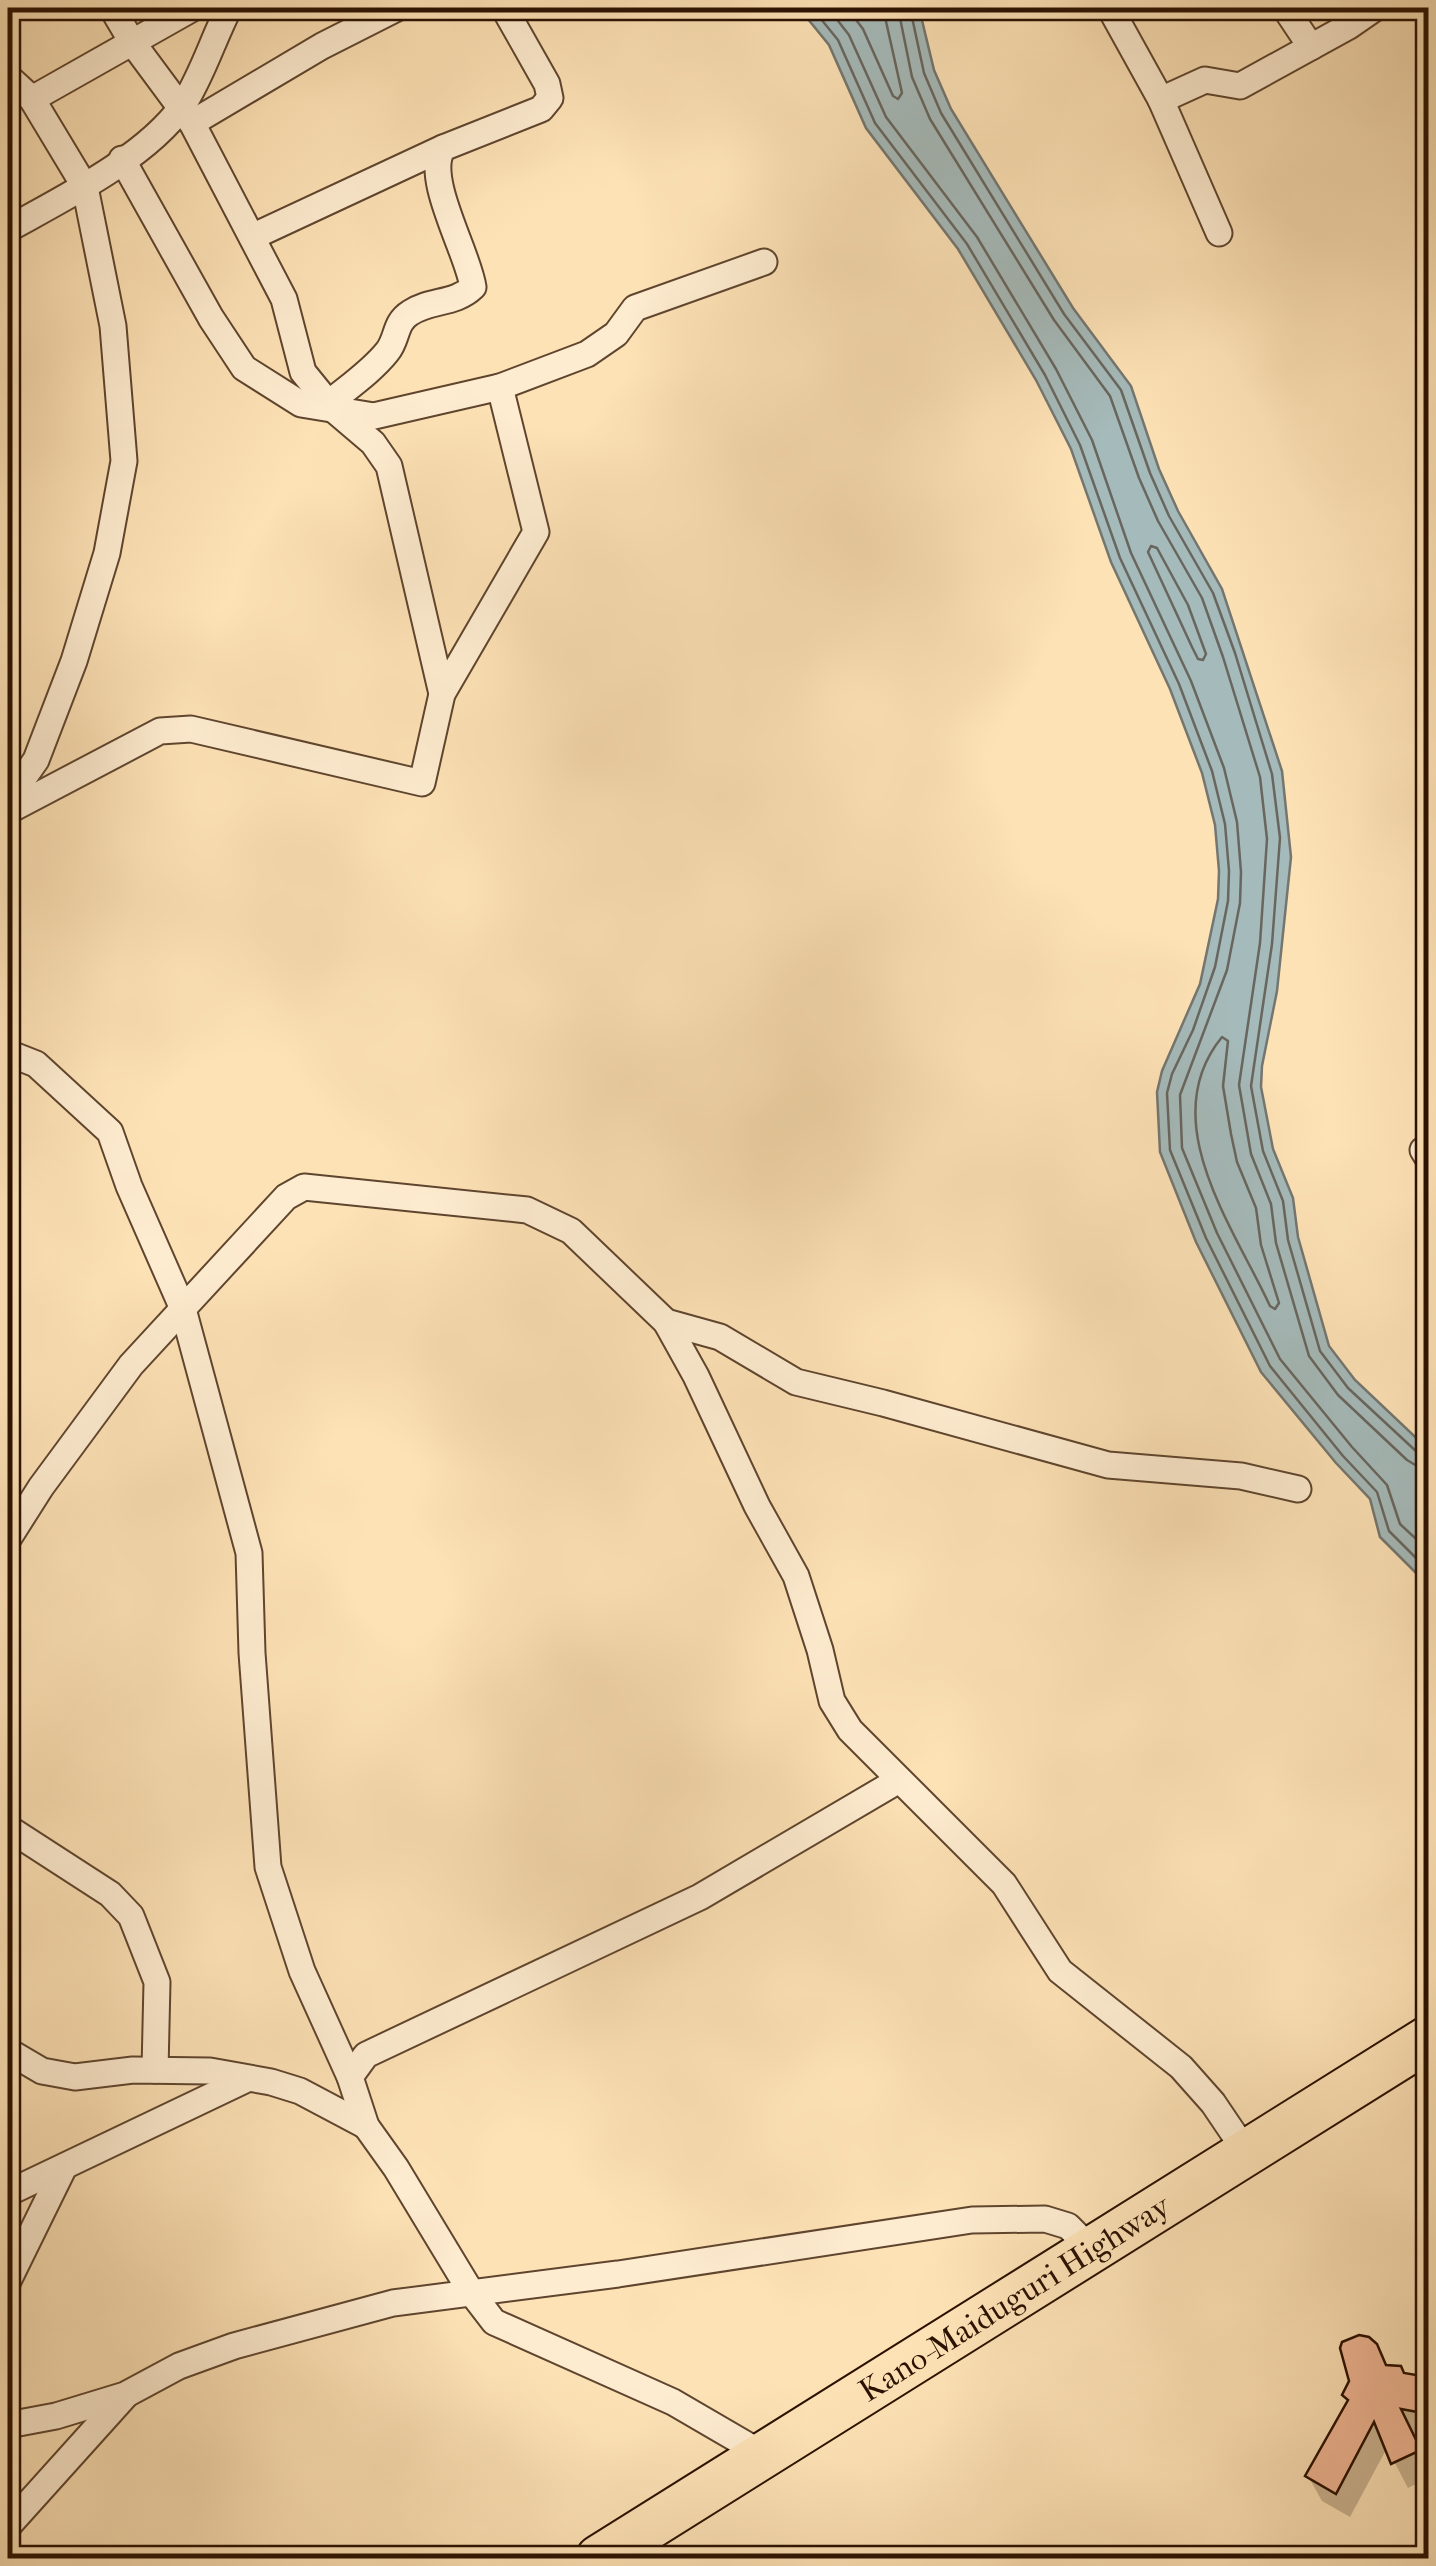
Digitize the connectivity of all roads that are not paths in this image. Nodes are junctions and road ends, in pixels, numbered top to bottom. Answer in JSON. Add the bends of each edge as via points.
{"nodes":[{"id":1,"x":112,"y":8,"type":"edge"},
{"id":2,"x":192,"y":8,"type":"edge"},
{"id":3,"x":229,"y":8,"type":"edge"},
{"id":4,"x":398,"y":8,"type":"edge"},
{"id":5,"x":504,"y":8,"type":"edge"},
{"id":6,"x":1110,"y":8,"type":"edge"},
{"id":7,"x":1285,"y":8,"type":"edge"},
{"id":8,"x":1376,"y":8,"type":"edge"},
{"id":9,"x":132,"y":42,"type":"junction"},
{"id":10,"x":1311,"y":47,"type":"junction"},
{"id":11,"x":8,"y":77,"type":"edge"},
{"id":12,"x":32,"y":99,"type":"junction"},
{"id":13,"x":1161,"y":100,"type":"junction"},
{"id":14,"x":187,"y":114,"type":"junction"},
{"id":15,"x":442,"y":148,"type":"junction"},
{"id":16,"x":122,"y":159,"type":"junction"},
{"id":17,"x":85,"y":187,"type":"junction"},
{"id":18,"x":8,"y":229,"type":"edge"},
{"id":19,"x":1219,"y":232,"type":"dead end"},
{"id":20,"x":252,"y":237,"type":"junction"},
{"id":21,"x":764,"y":262,"type":"dead end"},
{"id":22,"x":500,"y":388,"type":"junction"},
{"id":23,"x":331,"y":406,"type":"junction"},
{"id":24,"x":442,"y":694,"type":"junction"},
{"id":25,"x":8,"y":800,"type":"edge"},
{"id":26,"x":8,"y":811,"type":"edge"},
{"id":27,"x":8,"y":1052,"type":"edge"},
{"id":28,"x":183,"y":1309,"type":"junction"},
{"id":29,"x":666,"y":1322,"type":"junction"},
{"id":30,"x":1298,"y":1489,"type":"dead end"},
{"id":31,"x":8,"y":1539,"type":"edge"},
{"id":32,"x":900,"y":1780,"type":"junction"},
{"id":33,"x":8,"y":1828,"type":"edge"},
{"id":34,"x":1428,"y":2039,"type":"edge"},
{"id":35,"x":8,"y":2051,"type":"edge"},
{"id":36,"x":155,"y":2070,"type":"junction"},
{"id":37,"x":350,"y":2076,"type":"junction"},
{"id":38,"x":247,"y":2079,"type":"junction"},
{"id":39,"x":366,"y":2126,"type":"junction"},
{"id":40,"x":1242,"y":2155,"type":"junction"},
{"id":41,"x":63,"y":2169,"type":"junction"},
{"id":42,"x":8,"y":2193,"type":"edge"},
{"id":43,"x":1092,"y":2250,"type":"junction"},
{"id":44,"x":8,"y":2281,"type":"edge"},
{"id":45,"x":471,"y":2292,"type":"junction"},
{"id":46,"x":125,"y":2395,"type":"junction"},
{"id":47,"x":8,"y":2425,"type":"edge"},
{"id":48,"x":764,"y":2456,"type":"junction"},
{"id":49,"x":8,"y":2526,"type":"edge"},
{"id":50,"x":599,"y":2558,"type":"edge"}],
"edges":[{"from":1,"to":9,"type":"street"},
{"from":2,"to":9,"type":"street"},
{"from":3,"to":14,"type":"street"},
{"from":4,"to":14,"type":"street"},
{"from":5,"to":15,"type":"street","via":[[550,98],[541,110]]},
{"from":6,"to":13,"type":"street"},
{"from":7,"to":10,"type":"street"},
{"from":8,"to":10,"type":"street"},
{"from":9,"to":12,"type":"street"},
{"from":9,"to":14,"type":"street"},
{"from":10,"to":13,"type":"street","via":[[1240,86],[1205,80]]},
{"from":11,"to":12,"type":"street"},
{"from":12,"to":17,"type":"street"},
{"from":13,"to":19,"type":"street"},
{"from":14,"to":16,"type":"street"},
{"from":14,"to":20,"type":"street"},
{"from":15,"to":20,"type":"street"},
{"from":15,"to":23,"type":"street","via":[[438,183],[473,287],[462,298],[407,314],[388,351]]},
{"from":16,"to":17,"type":"street"},
{"from":16,"to":23,"type":"street","via":[[244,368],[301,404]]},
{"from":17,"to":18,"type":"street"},
{"from":17,"to":25,"type":"street","via":[[112,326],[124,461],[74,661],[36,760]]},
{"from":20,"to":23,"type":"street","via":[[284,299],[303,372]]},
{"from":21,"to":22,"type":"street","via":[[636,308],[616,334],[587,354]]},
{"from":22,"to":23,"type":"street","via":[[374,416]]},
{"from":22,"to":24,"type":"street","via":[[536,532]]},
{"from":23,"to":24,"type":"street","via":[[389,466]]},
{"from":24,"to":26,"type":"street","via":[[422,783],[191,729],[160,730]]},
{"from":27,"to":28,"type":"street","via":[[36,1064],[110,1132]]},
{"from":28,"to":29,"type":"street","via":[[286,1197],[304,1188],[528,1210],[571,1231]]},
{"from":28,"to":31,"type":"street","via":[[131,1365]]},
{"from":28,"to":37,"type":"street","via":[[249,1554],[268,1867],[302,1971]]},
{"from":29,"to":30,"type":"street","via":[[720,1337],[796,1382],[1108,1466],[1241,1476]]},
{"from":29,"to":32,"type":"street","via":[[796,1576],[832,1701],[850,1730]]},
{"from":32,"to":37,"type":"street","via":[[700,1897],[366,2055]]},
{"from":32,"to":40,"type":"street","via":[[1004,1884],[1060,1971],[1181,2067],[1212,2102]]},
{"from":33,"to":36,"type":"street","via":[[110,1894],[132,1916],[157,1982]]},
{"from":34,"to":40,"type":"highway","name":"Kano-Maiduguri Highway"},
{"from":35,"to":36,"type":"street","via":[[42,2071],[74,2077]]},
{"from":36,"to":38,"type":"street","via":[[210,2070]]},
{"from":37,"to":39,"type":"street"},
{"from":38,"to":39,"type":"street","via":[[300,2091]]},
{"from":38,"to":41,"type":"street"},
{"from":39,"to":45,"type":"street"},
{"from":40,"to":43,"type":"highway","name":"Kano-Maiduguri Highway"},
{"from":41,"to":42,"type":"street"},
{"from":41,"to":44,"type":"street"},
{"from":43,"to":45,"type":"street","via":[[1068,2226],[1045,2218],[972,2220]]},
{"from":43,"to":48,"type":"highway","name":"Kano-Maiduguri Highway"},
{"from":45,"to":46,"type":"street","via":[[393,2303],[234,2346]]},
{"from":45,"to":48,"type":"street","via":[[494,2322],[673,2402]]},
{"from":46,"to":47,"type":"street"},
{"from":46,"to":49,"type":"street"},
{"from":48,"to":50,"type":"highway","name":"Kano-Maiduguri Highway"}]}
